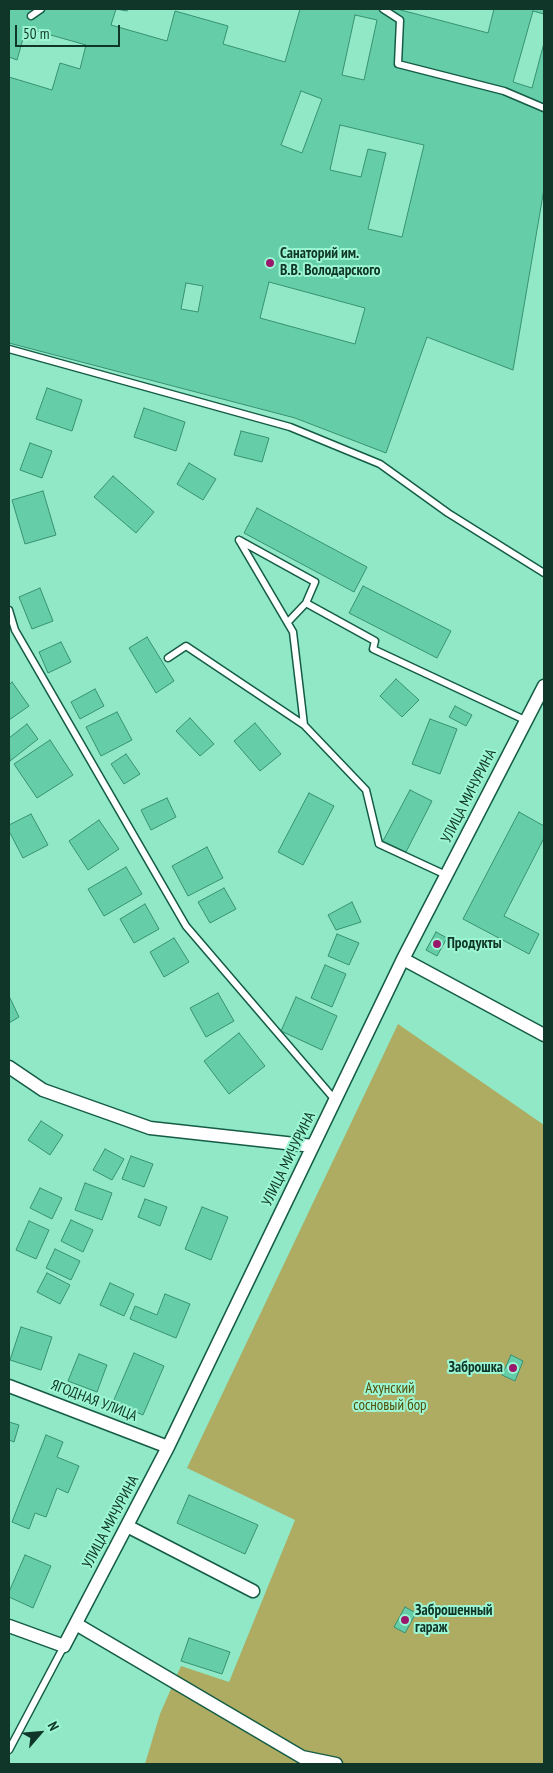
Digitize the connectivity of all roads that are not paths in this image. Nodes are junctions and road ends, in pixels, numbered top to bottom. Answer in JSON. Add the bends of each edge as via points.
{"nodes":[{"id":1,"x":41,"y":9,"type":"edge"},
{"id":2,"x":383,"y":9,"type":"edge"},
{"id":3,"x":31,"y":16,"type":"dead end"},
{"id":4,"x":544,"y":108,"type":"edge"},
{"id":5,"x":9,"y":349,"type":"edge"},
{"id":6,"x":544,"y":574,"type":"edge"},
{"id":7,"x":306,"y":603,"type":"junction"},
{"id":8,"x":9,"y":610,"type":"edge"},
{"id":9,"x":288,"y":622,"type":"junction"},
{"id":10,"x":168,"y":658,"type":"dead end"},
{"id":11,"x":544,"y":686,"type":"edge"},
{"id":12,"x":527,"y":721,"type":"junction"},
{"id":13,"x":304,"y":725,"type":"junction"},
{"id":14,"x":447,"y":875,"type":"junction"},
{"id":15,"x":403,"y":959,"type":"junction"},
{"id":16,"x":544,"y":1035,"type":"edge"},
{"id":17,"x":9,"y":1067,"type":"edge"},
{"id":18,"x":336,"y":1101,"type":"junction"},
{"id":19,"x":314,"y":1146,"type":"junction"},
{"id":20,"x":9,"y":1386,"type":"edge"},
{"id":21,"x":168,"y":1447,"type":"junction"},
{"id":22,"x":127,"y":1526,"type":"junction"},
{"id":23,"x":253,"y":1591,"type":"dead end"},
{"id":24,"x":76,"y":1624,"type":"junction"},
{"id":25,"x":9,"y":1626,"type":"edge"},
{"id":26,"x":64,"y":1646,"type":"junction"},
{"id":27,"x":9,"y":1750,"type":"edge"},
{"id":28,"x":336,"y":1764,"type":"edge"}],
"edges":[{"from":1,"to":3,"type":"lane"},
{"from":2,"to":4,"type":"lane","via":[[400,20],[398,64],[504,91]]},
{"from":5,"to":6,"type":"lane","via":[[290,427],[380,464],[448,513]]},
{"from":7,"to":9,"type":"lane"},
{"from":7,"to":9,"type":"lane","via":[[315,582],[238,540]]},
{"from":7,"to":12,"type":"lane","via":[[375,641],[373,649]]},
{"from":8,"to":18,"type":"lane","via":[[15,630],[186,926]]},
{"from":9,"to":13,"type":"lane","via":[[293,632]]},
{"from":10,"to":13,"type":"lane","via":[[186,646]]},
{"from":11,"to":12,"type":"street","name":"УЛИЦА МИЧУРИНА"},
{"from":12,"to":14,"type":"street","name":"УЛИЦА МИЧУРИНА"},
{"from":13,"to":14,"type":"lane","via":[[366,790],[379,844]]},
{"from":14,"to":15,"type":"street","name":"УЛИЦА МИЧУРИНА"},
{"from":15,"to":16,"type":"street"},
{"from":15,"to":18,"type":"street","name":"УЛИЦА МИЧУРИНА"},
{"from":17,"to":19,"type":"street","via":[[43,1090],[150,1128]]},
{"from":18,"to":19,"type":"street","name":"УЛИЦА МИЧУРИНА"},
{"from":19,"to":21,"type":"street","name":"УЛИЦА МИЧУРИНА"},
{"from":20,"to":21,"type":"street","name":"ЯГОДНАЯ УЛИЦА"},
{"from":21,"to":22,"type":"street","name":"УЛИЦА МИЧУРИНА"},
{"from":22,"to":23,"type":"street"},
{"from":22,"to":24,"type":"street","name":"УЛИЦА МИЧУРИНА"},
{"from":24,"to":26,"type":"street","name":"УЛИЦА МИЧУРИНА"},
{"from":24,"to":28,"type":"street","via":[[302,1757]]},
{"from":25,"to":26,"type":"street"},
{"from":26,"to":27,"type":"lane"}]}
